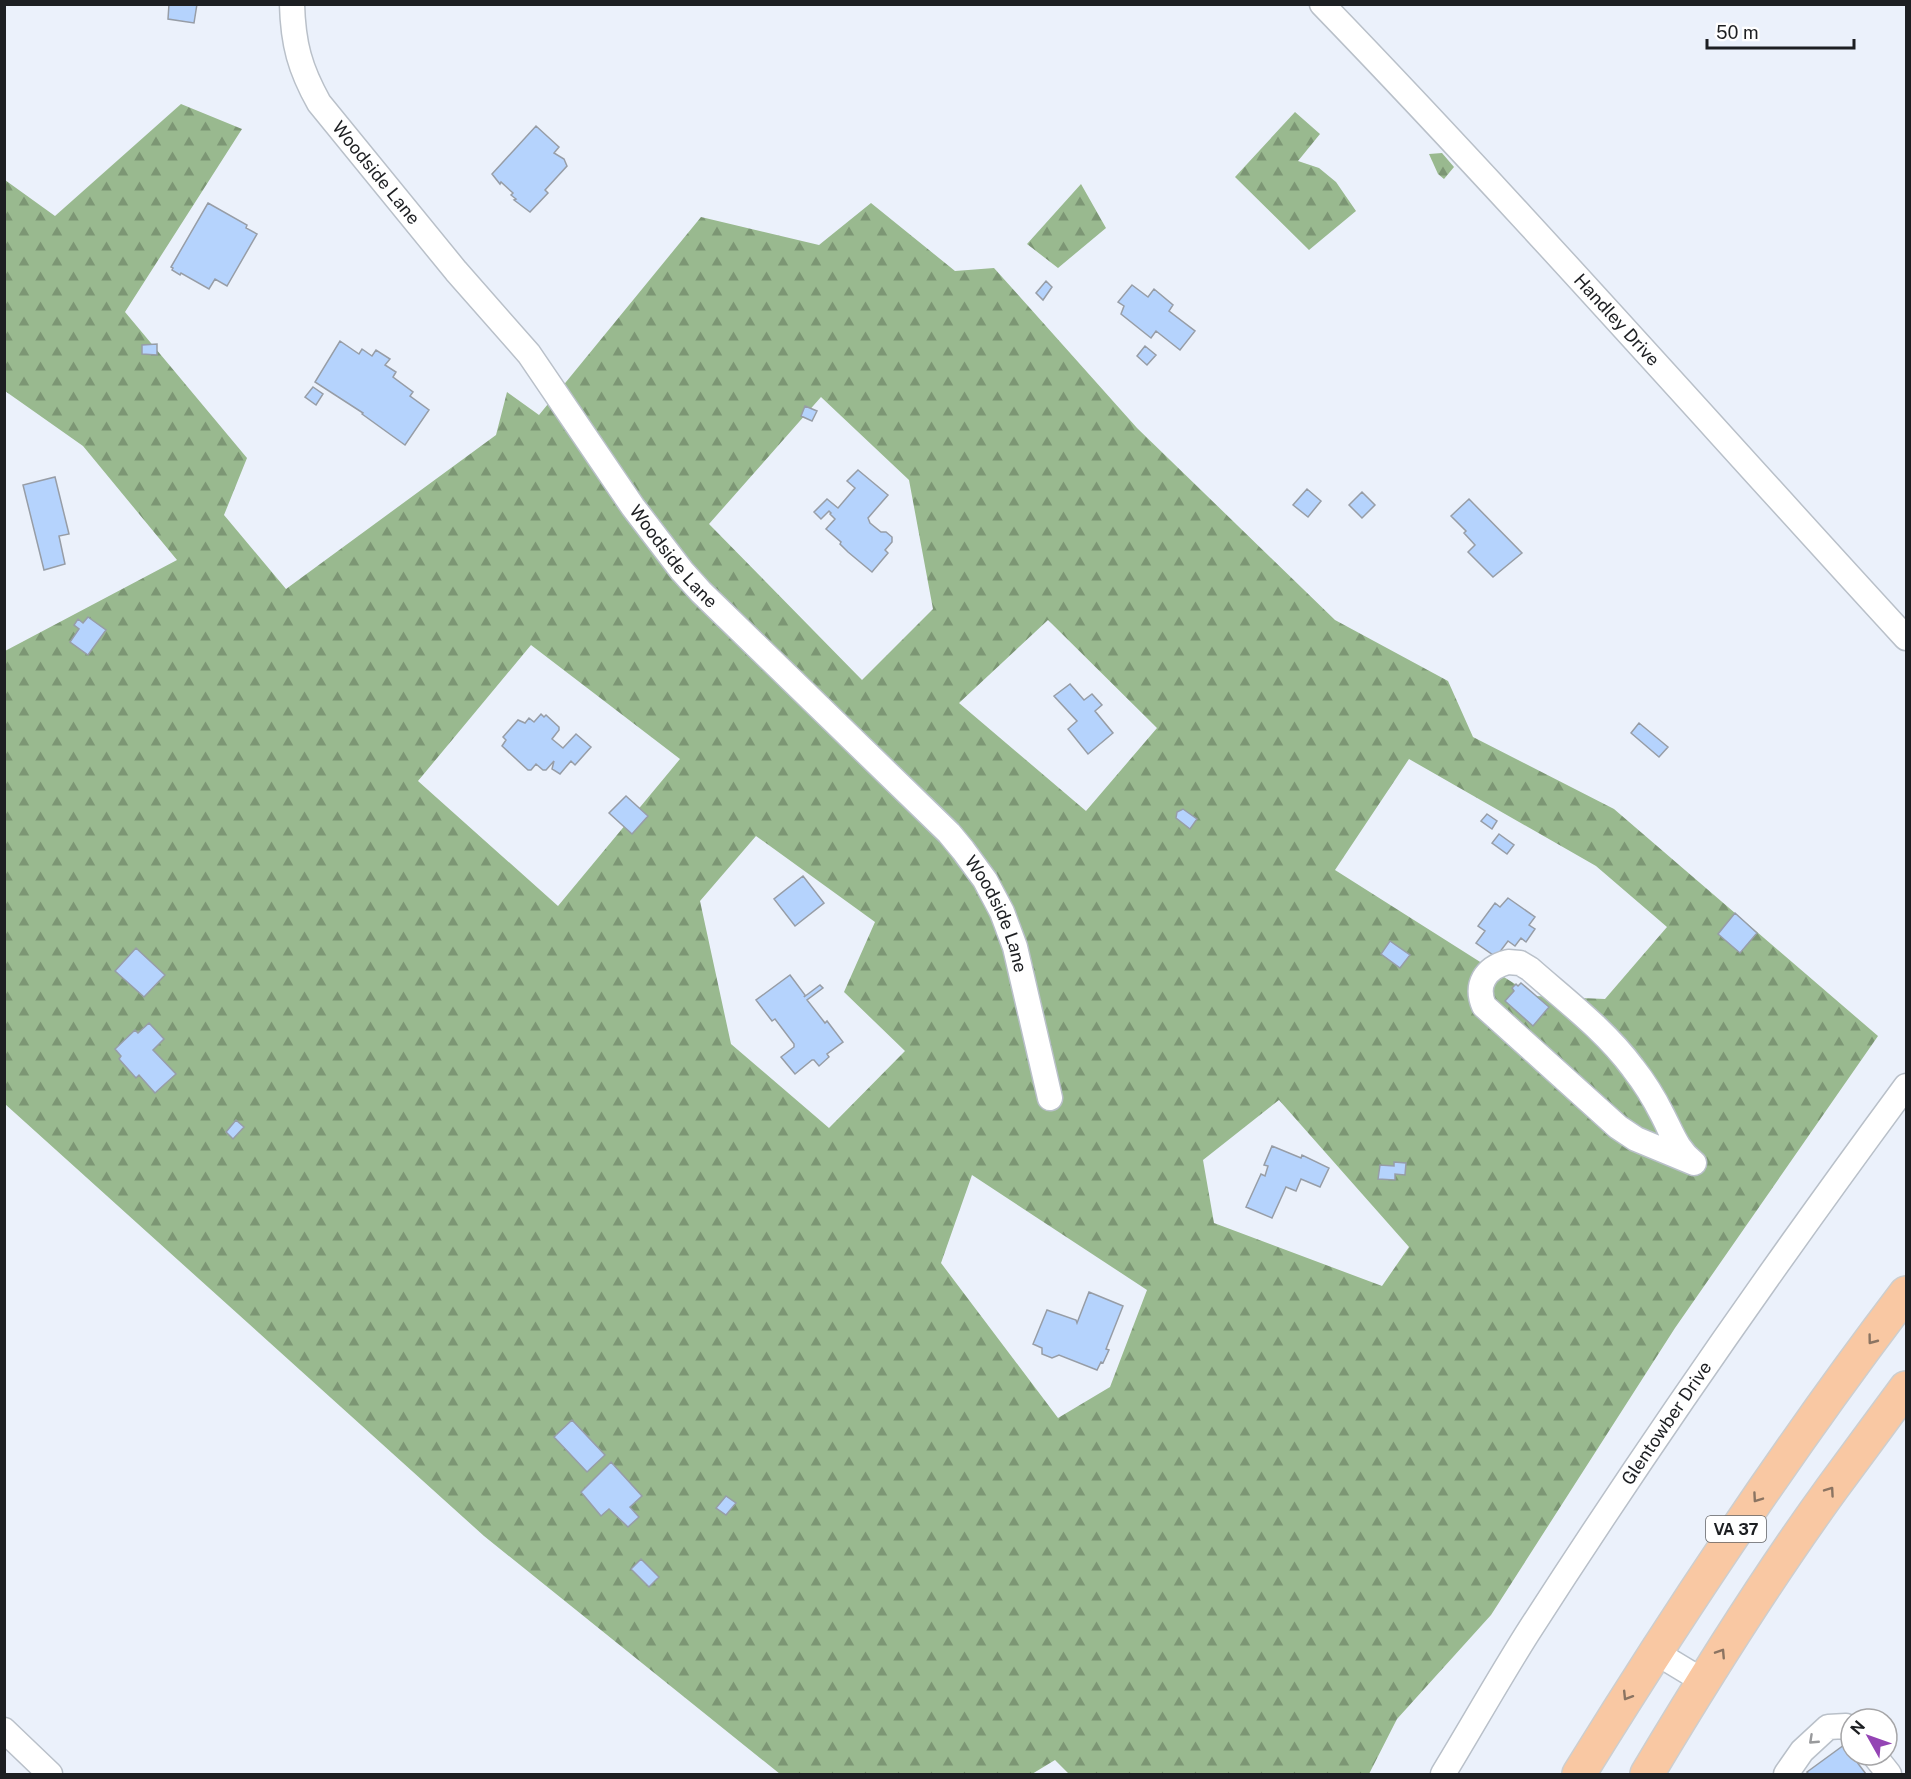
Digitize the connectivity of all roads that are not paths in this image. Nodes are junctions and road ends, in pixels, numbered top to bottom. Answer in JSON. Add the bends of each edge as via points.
{"nodes":[{"id":1,"x":292,"y":4,"type":"edge"},
{"id":2,"x":1322,"y":4,"type":"edge"},
{"id":3,"x":1906,"y":638,"type":"edge"},
{"id":4,"x":1906,"y":1086,"type":"edge"},
{"id":5,"x":1050,"y":1098,"type":"dead end"},
{"id":6,"x":1686,"y":1157,"type":"joint"},
{"id":7,"x":1906,"y":1293,"type":"edge"},
{"id":8,"x":1906,"y":1388,"type":"edge"},
{"id":9,"x":1655,"y":1652,"type":"junction"},
{"id":10,"x":1703,"y":1681,"type":"junction"},
{"id":11,"x":1839,"y":1726,"type":"edge"},
{"id":12,"x":4,"y":1730,"type":"edge"},
{"id":13,"x":50,"y":1774,"type":"edge"},
{"id":14,"x":1443,"y":1774,"type":"edge"},
{"id":15,"x":1578,"y":1774,"type":"edge"},
{"id":16,"x":1647,"y":1774,"type":"edge"},
{"id":17,"x":1786,"y":1774,"type":"edge"}],
"edges":[{"from":1,"to":5,"type":"street","name":"Woodside Lane","via":[[297,52],[319,103],[529,354],[657,540],[702,592],[949,833],[985,880],[1015,947]]},
{"from":2,"to":3,"type":"street","name":"Handley Drive","via":[[1572,269]]},
{"from":4,"to":14,"type":"street","name":"Glentowber Drive","via":[[1754,1295],[1630,1476],[1526,1636]]},
{"from":6,"to":6,"type":"street","via":[[1694,1163],[1636,1139],[1618,1127],[1484,1006],[1481,983],[1488,971],[1498,964],[1520,963],[1607,1038],[1632,1066]]},
{"from":7,"to":9,"type":"highway","number":"VA 37","one_way":true,"via":[[1790,1451]]},
{"from":10,"to":8,"type":"highway","number":"VA 37","one_way":true,"via":[[1832,1488]]},
{"from":9,"to":10,"type":"street"},
{"from":9,"to":15,"type":"highway","number":"VA 37","one_way":true},
{"from":10,"to":16,"type":"highway","number":"VA 37"},
{"from":11,"to":17,"type":"street","one_way":true,"via":[[1828,1727],[1802,1751]]},
{"from":12,"to":13,"type":"street"}]}
